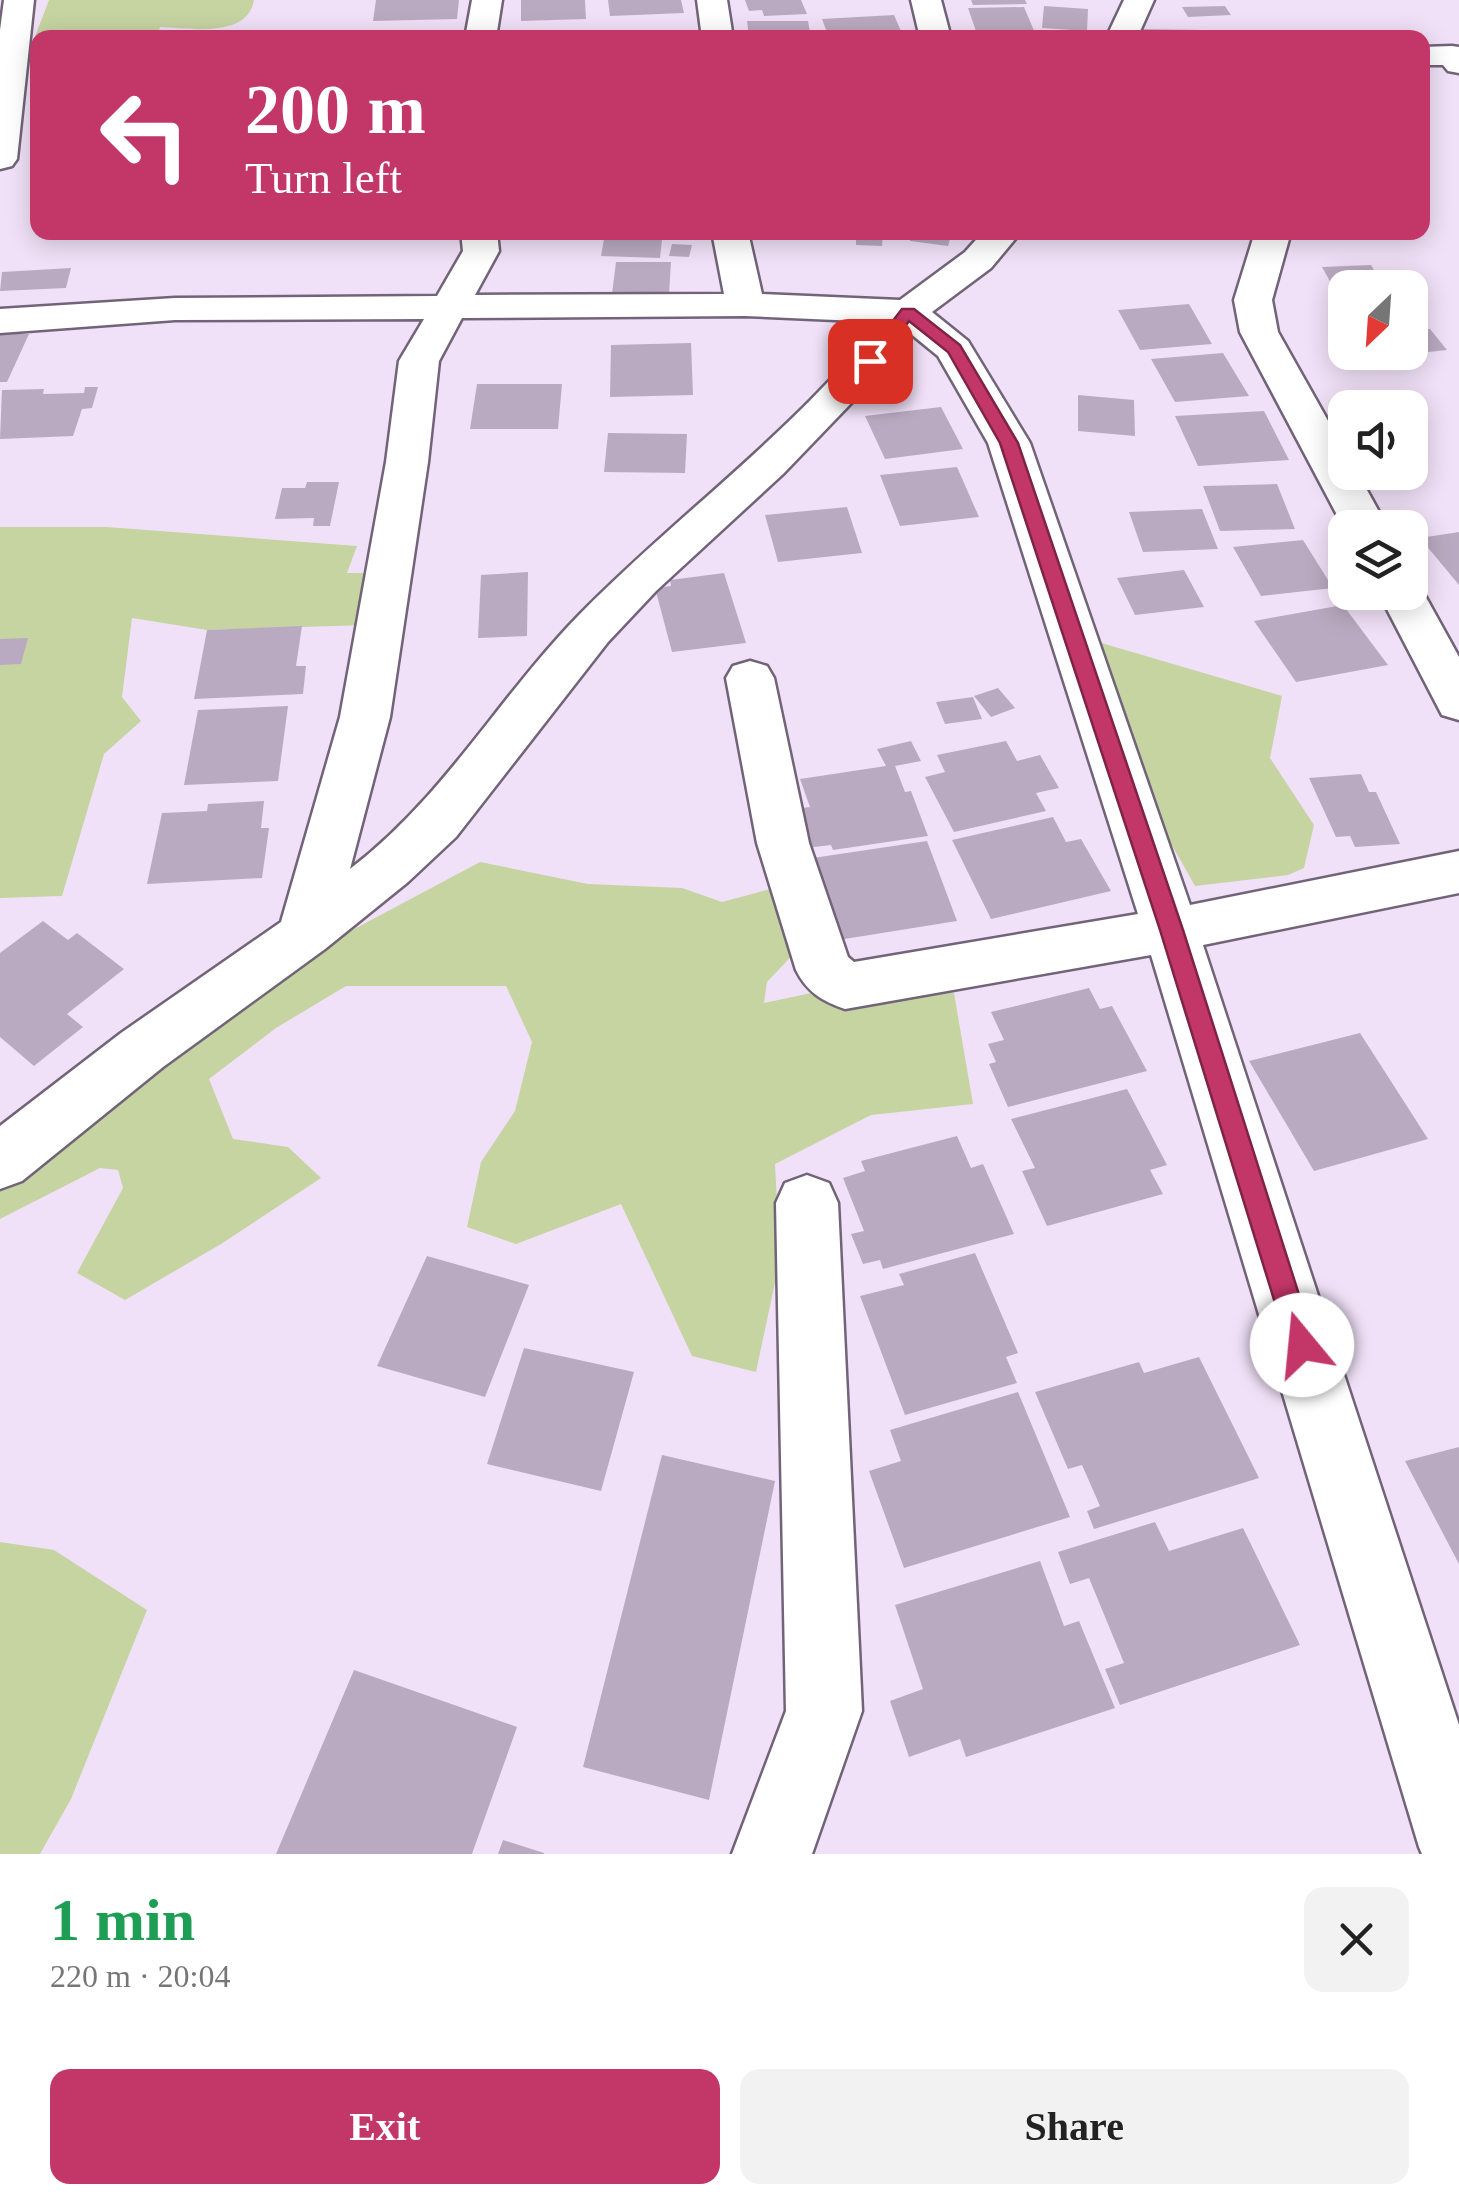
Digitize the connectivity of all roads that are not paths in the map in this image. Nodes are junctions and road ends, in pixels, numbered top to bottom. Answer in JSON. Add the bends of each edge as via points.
{"nodes":[{"id":1,"x":19,"y":0,"type":"edge"},
{"id":2,"x":487,"y":0,"type":"edge"},
{"id":3,"x":712,"y":0,"type":"edge"},
{"id":4,"x":926,"y":0,"type":"edge"},
{"id":5,"x":1139,"y":0,"type":"edge"},
{"id":6,"x":481,"y":30,"type":"edge"},
{"id":7,"x":717,"y":30,"type":"edge"},
{"id":8,"x":934,"y":30,"type":"edge"},
{"id":9,"x":1125,"y":30,"type":"edge"},
{"id":10,"x":1430,"y":56,"type":"edge"},
{"id":11,"x":1459,"y":64,"type":"edge"},
{"id":12,"x":0,"y":159,"type":"edge"},
{"id":13,"x":480,"y":240,"type":"edge"},
{"id":14,"x":732,"y":240,"type":"edge"},
{"id":15,"x":996,"y":240,"type":"edge"},
{"id":16,"x":1271,"y":240,"type":"edge"},
{"id":17,"x":745,"y":305,"type":"junction"},
{"id":18,"x":452,"y":310,"type":"junction"},
{"id":19,"x":908,"y":312,"type":"junction"},
{"id":20,"x":0,"y":320,"type":"edge"},
{"id":21,"x":1356,"y":510,"type":"edge"},
{"id":22,"x":1410,"y":610,"type":"edge"},
{"id":23,"x":750,"y":678,"type":"dead end"},
{"id":24,"x":1459,"y":702,"type":"edge"},
{"id":25,"x":1459,"y":872,"type":"edge"},
{"id":26,"x":1171,"y":930,"type":"junction"},
{"id":27,"x":305,"y":934,"type":"junction"},
{"id":28,"x":0,"y":1162,"type":"edge"},
{"id":29,"x":807,"y":1203,"type":"dead end"},
{"id":30,"x":1459,"y":1846,"type":"edge"},
{"id":31,"x":772,"y":1854,"type":"edge"}],
"edges":[{"from":1,"to":12,"type":"street"},
{"from":2,"to":6,"type":"street"},
{"from":3,"to":7,"type":"street"},
{"from":4,"to":8,"type":"street"},
{"from":5,"to":9,"type":"street"},
{"from":10,"to":11,"type":"street","via":[[1452,55]]},
{"from":13,"to":18,"type":"street"},
{"from":14,"to":17,"type":"street"},
{"from":15,"to":19,"type":"street"},
{"from":16,"to":21,"type":"street","via":[[1254,300],[1259,332]]},
{"from":17,"to":18,"type":"street"},
{"from":17,"to":19,"type":"street"},
{"from":18,"to":20,"type":"street","via":[[175,310]]},
{"from":18,"to":27,"type":"street","via":[[420,361],[366,718]]},
{"from":19,"to":26,"type":"street","via":[[954,349],[1009,443]]},
{"from":19,"to":27,"type":"street","via":[[781,452],[592,631],[438,823]]},
{"from":22,"to":24,"type":"street"},
{"from":23,"to":26,"type":"street","via":[[783,843],[824,970],[846,986]]},
{"from":25,"to":26,"type":"street"},
{"from":26,"to":30,"type":"street"},
{"from":27,"to":28,"type":"street"},
{"from":29,"to":31,"type":"street","via":[[824,1712]]}]}
